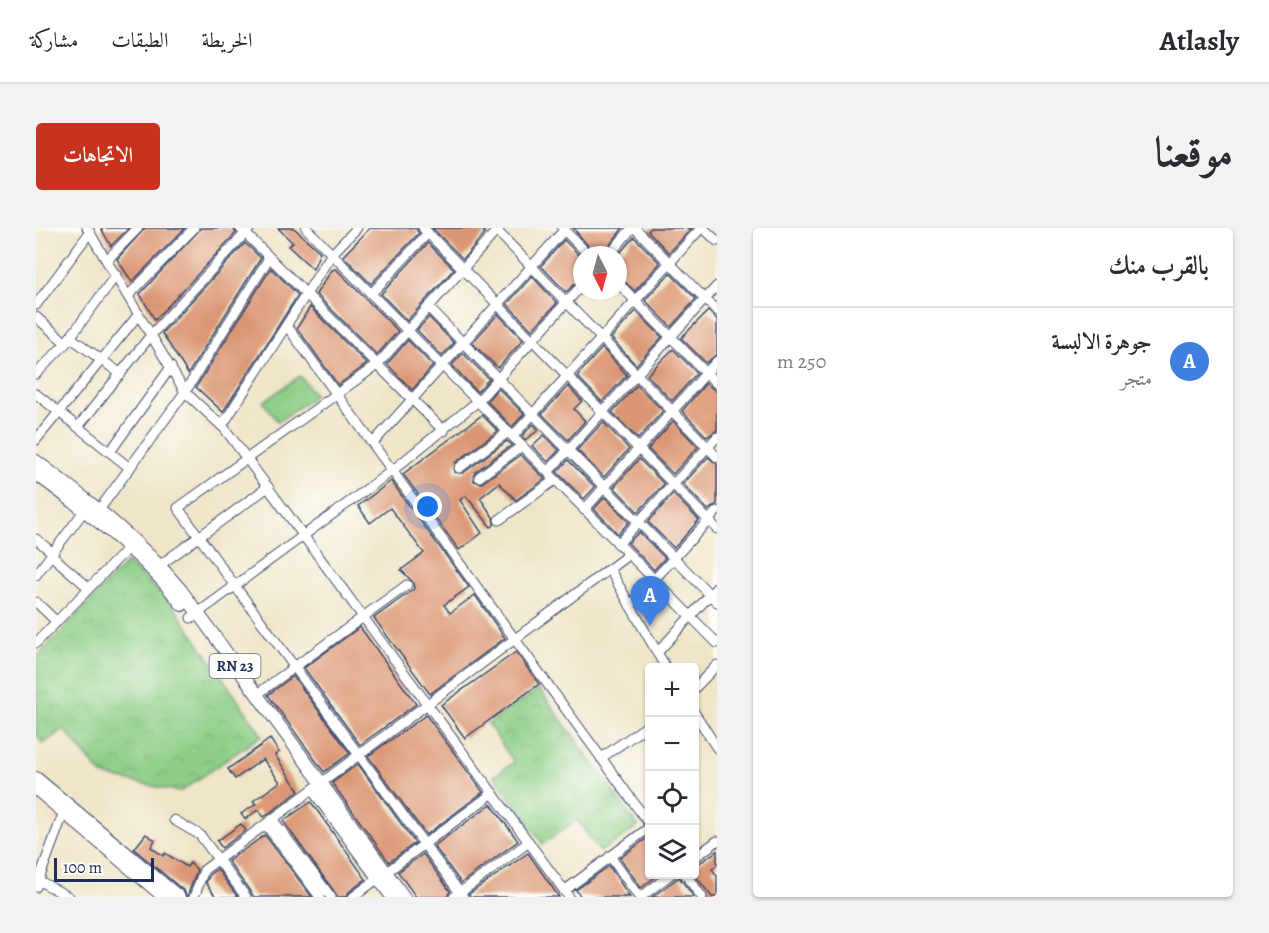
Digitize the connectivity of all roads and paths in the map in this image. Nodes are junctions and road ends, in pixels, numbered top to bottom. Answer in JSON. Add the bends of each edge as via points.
{"nodes":[{"id":1,"x":138,"y":228,"type":"edge"},
{"id":2,"x":194,"y":228,"type":"edge"},
{"id":3,"x":306,"y":228,"type":"edge"},
{"id":4,"x":357,"y":228,"type":"edge"},
{"id":5,"x":634,"y":228,"type":"edge"},
{"id":6,"x":702,"y":228,"type":"edge"},
{"id":7,"x":496,"y":229,"type":"edge"},
{"id":8,"x":564,"y":229,"type":"edge"},
{"id":9,"x":89,"y":230,"type":"edge"},
{"id":10,"x":245,"y":230,"type":"edge"},
{"id":11,"x":426,"y":231,"type":"edge"},
{"id":12,"x":717,"y":242,"type":"edge"},
{"id":13,"x":581,"y":246,"type":"edge"},
{"id":14,"x":617,"y":246,"type":"edge"},
{"id":15,"x":331,"y":255,"type":"junction"},
{"id":16,"x":269,"y":258,"type":"junction"},
{"id":17,"x":107,"y":260,"type":"junction"},
{"id":18,"x":670,"y":264,"type":"junction"},
{"id":19,"x":531,"y":266,"type":"junction"},
{"id":20,"x":462,"y":268,"type":"junction"},
{"id":21,"x":116,"y":275,"type":"junction"},
{"id":22,"x":717,"y":286,"type":"edge"},
{"id":23,"x":627,"y":292,"type":"edge"},
{"id":24,"x":371,"y":294,"type":"junction"},
{"id":25,"x":306,"y":295,"type":"junction"},
{"id":26,"x":573,"y":295,"type":"edge"},
{"id":27,"x":128,"y":296,"type":"junction"},
{"id":28,"x":705,"y":299,"type":"junction"},
{"id":29,"x":636,"y":300,"type":"junction"},
{"id":30,"x":567,"y":302,"type":"junction"},
{"id":31,"x":496,"y":304,"type":"junction"},
{"id":32,"x":36,"y":305,"type":"edge"},
{"id":33,"x":428,"y":307,"type":"junction"},
{"id":34,"x":717,"y":311,"type":"edge"},
{"id":35,"x":139,"y":314,"type":"junction"},
{"id":36,"x":36,"y":317,"type":"edge"},
{"id":37,"x":287,"y":326,"type":"junction"},
{"id":38,"x":407,"y":330,"type":"junction"},
{"id":39,"x":151,"y":335,"type":"junction"},
{"id":40,"x":671,"y":337,"type":"junction"},
{"id":41,"x":601,"y":338,"type":"junction"},
{"id":42,"x":68,"y":340,"type":"junction"},
{"id":43,"x":532,"y":341,"type":"junction"},
{"id":44,"x":461,"y":342,"type":"junction"},
{"id":45,"x":102,"y":359,"type":"junction"},
{"id":46,"x":717,"y":361,"type":"edge"},
{"id":47,"x":441,"y":364,"type":"junction"},
{"id":48,"x":376,"y":365,"type":"junction"},
{"id":49,"x":171,"y":367,"type":"junction"},
{"id":50,"x":706,"y":373,"type":"junction"},
{"id":51,"x":36,"y":374,"type":"edge"},
{"id":52,"x":121,"y":374,"type":"junction"},
{"id":53,"x":637,"y":375,"type":"junction"},
{"id":54,"x":567,"y":376,"type":"junction"},
{"id":55,"x":498,"y":378,"type":"junction"},
{"id":56,"x":717,"y":384,"type":"edge"},
{"id":57,"x":185,"y":392,"type":"junction"},
{"id":58,"x":336,"y":393,"type":"junction"},
{"id":59,"x":36,"y":394,"type":"edge"},
{"id":60,"x":411,"y":398,"type":"junction"},
{"id":61,"x":478,"y":401,"type":"junction"},
{"id":62,"x":58,"y":411,"type":"junction"},
{"id":63,"x":672,"y":411,"type":"junction"},
{"id":64,"x":603,"y":412,"type":"junction"},
{"id":65,"x":533,"y":414,"type":"junction"},
{"id":66,"x":222,"y":426,"type":"junction"},
{"id":67,"x":78,"y":427,"type":"junction"},
{"id":68,"x":444,"y":431,"type":"junction"},
{"id":69,"x":511,"y":434,"type":"junction"},
{"id":70,"x":717,"y":437,"type":"edge"},
{"id":71,"x":36,"y":440,"type":"edge"},
{"id":72,"x":373,"y":443,"type":"junction"},
{"id":73,"x":522,"y":446,"type":"junction"},
{"id":74,"x":708,"y":447,"type":"junction"},
{"id":75,"x":638,"y":449,"type":"junction"},
{"id":76,"x":569,"y":451,"type":"junction"},
{"id":77,"x":110,"y":452,"type":"junction"},
{"id":78,"x":717,"y":457,"type":"edge"},
{"id":79,"x":247,"y":458,"type":"junction"},
{"id":80,"x":36,"y":461,"type":"edge"},
{"id":81,"x":130,"y":468,"type":"junction"},
{"id":82,"x":459,"y":468,"type":"dead end"},
{"id":83,"x":393,"y":470,"type":"junction"},
{"id":84,"x":36,"y":474,"type":"edge"},
{"id":85,"x":552,"y":476,"type":"junction"},
{"id":86,"x":479,"y":477,"type":"dead end"},
{"id":87,"x":674,"y":485,"type":"junction"},
{"id":88,"x":268,"y":487,"type":"junction"},
{"id":89,"x":604,"y":487,"type":"junction"},
{"id":90,"x":91,"y":508,"type":"junction"},
{"id":91,"x":584,"y":510,"type":"junction"},
{"id":92,"x":717,"y":511,"type":"edge"},
{"id":93,"x":499,"y":520,"type":"dead end"},
{"id":94,"x":708,"y":520,"type":"junction"},
{"id":95,"x":639,"y":523,"type":"junction"},
{"id":96,"x":717,"y":529,"type":"edge"},
{"id":97,"x":304,"y":534,"type":"junction"},
{"id":98,"x":198,"y":537,"type":"junction"},
{"id":99,"x":36,"y":539,"type":"edge"},
{"id":100,"x":618,"y":544,"type":"junction"},
{"id":101,"x":127,"y":549,"type":"junction"},
{"id":102,"x":52,"y":554,"type":"junction"},
{"id":103,"x":628,"y":555,"type":"junction"},
{"id":104,"x":674,"y":559,"type":"junction"},
{"id":105,"x":160,"y":566,"type":"junction"},
{"id":106,"x":610,"y":570,"type":"junction"},
{"id":107,"x":36,"y":575,"type":"edge"},
{"id":108,"x":654,"y":581,"type":"junction"},
{"id":109,"x":407,"y":585,"type":"dead end"},
{"id":110,"x":234,"y":586,"type":"junction"},
{"id":111,"x":717,"y":587,"type":"edge"},
{"id":112,"x":89,"y":588,"type":"junction"},
{"id":113,"x":713,"y":598,"type":"edge"},
{"id":114,"x":36,"y":602,"type":"edge"},
{"id":115,"x":630,"y":606,"type":"junction"},
{"id":116,"x":363,"y":615,"type":"junction"},
{"id":117,"x":195,"y":616,"type":"junction"},
{"id":118,"x":690,"y":617,"type":"junction"},
{"id":119,"x":57,"y":622,"type":"junction"},
{"id":120,"x":515,"y":639,"type":"junction"},
{"id":121,"x":717,"y":643,"type":"edge"},
{"id":122,"x":36,"y":644,"type":"edge"},
{"id":123,"x":657,"y":653,"type":"junction"},
{"id":124,"x":663,"y":663,"type":"edge"},
{"id":125,"x":717,"y":665,"type":"edge"},
{"id":126,"x":294,"y":667,"type":"junction"},
{"id":127,"x":699,"y":684,"type":"edge"},
{"id":128,"x":255,"y":695,"type":"junction"},
{"id":129,"x":428,"y":704,"type":"junction"},
{"id":130,"x":698,"y":717,"type":"edge"},
{"id":131,"x":645,"y":727,"type":"edge"},
{"id":132,"x":713,"y":734,"type":"edge"},
{"id":133,"x":717,"y":748,"type":"edge"},
{"id":134,"x":359,"y":756,"type":"junction"},
{"id":135,"x":601,"y":758,"type":"junction"},
{"id":136,"x":36,"y":778,"type":"edge"},
{"id":137,"x":317,"y":787,"type":"junction"},
{"id":138,"x":40,"y":791,"type":"edge"},
{"id":139,"x":493,"y":793,"type":"junction"},
{"id":140,"x":66,"y":808,"type":"junction"},
{"id":141,"x":174,"y":820,"type":"dead end"},
{"id":142,"x":270,"y":822,"type":"junction"},
{"id":143,"x":649,"y":825,"type":"edge"},
{"id":144,"x":645,"y":830,"type":"edge"},
{"id":145,"x":717,"y":841,"type":"edge"},
{"id":146,"x":529,"y":842,"type":"junction"},
{"id":147,"x":424,"y":844,"type":"junction"},
{"id":148,"x":699,"y":854,"type":"edge"},
{"id":149,"x":610,"y":856,"type":"junction"},
{"id":150,"x":218,"y":860,"type":"junction"},
{"id":151,"x":383,"y":876,"type":"junction"},
{"id":152,"x":664,"y":879,"type":"edge"},
{"id":153,"x":689,"y":879,"type":"edge"},
{"id":154,"x":37,"y":883,"type":"edge"},
{"id":155,"x":566,"y":894,"type":"edge"},
{"id":156,"x":459,"y":896,"type":"edge"},
{"id":157,"x":69,"y":897,"type":"edge"},
{"id":158,"x":164,"y":897,"type":"edge"},
{"id":159,"x":179,"y":897,"type":"edge"},
{"id":160,"x":194,"y":897,"type":"edge"},
{"id":161,"x":246,"y":897,"type":"edge"},
{"id":162,"x":320,"y":897,"type":"edge"},
{"id":163,"x":331,"y":897,"type":"edge"},
{"id":164,"x":353,"y":897,"type":"edge"},
{"id":165,"x":392,"y":897,"type":"edge"},
{"id":166,"x":404,"y":897,"type":"edge"},
{"id":167,"x":640,"y":897,"type":"edge"},
{"id":168,"x":702,"y":897,"type":"edge"}],
"edges":[{"from":1,"to":17,"type":"street"},
{"from":2,"to":27,"type":"street"},
{"from":3,"to":15,"type":"street"},
{"from":4,"to":15,"type":"street"},
{"from":5,"to":14,"type":"street"},
{"from":5,"to":18,"type":"street"},
{"from":6,"to":12,"type":"street"},
{"from":6,"to":18,"type":"street"},
{"from":7,"to":19,"type":"street"},
{"from":7,"to":20,"type":"street"},
{"from":8,"to":13,"type":"street"},
{"from":8,"to":19,"type":"street"},
{"from":9,"to":17,"type":"street"},
{"from":9,"to":32,"type":"street"},
{"from":10,"to":16,"type":"street"},
{"from":10,"to":39,"type":"street"},
{"from":11,"to":20,"type":"street"},
{"from":11,"to":24,"type":"street"},
{"from":15,"to":24,"type":"street"},
{"from":15,"to":25,"type":"street"},
{"from":16,"to":25,"type":"street"},
{"from":16,"to":57,"type":"street"},
{"from":17,"to":21,"type":"street"},
{"from":18,"to":28,"type":"street"},
{"from":18,"to":29,"type":"street"},
{"from":19,"to":30,"type":"street"},
{"from":19,"to":31,"type":"street"},
{"from":20,"to":31,"type":"street"},
{"from":20,"to":33,"type":"street"},
{"from":21,"to":27,"type":"street"},
{"from":21,"to":42,"type":"street"},
{"from":22,"to":28,"type":"street"},
{"from":23,"to":29,"type":"street"},
{"from":24,"to":38,"type":"street"},
{"from":25,"to":37,"type":"street"},
{"from":25,"to":48,"type":"street"},
{"from":26,"to":30,"type":"street"},
{"from":27,"to":35,"type":"street"},
{"from":28,"to":34,"type":"street"},
{"from":28,"to":40,"type":"street"},
{"from":29,"to":40,"type":"street"},
{"from":29,"to":41,"type":"street"},
{"from":30,"to":41,"type":"street"},
{"from":30,"to":43,"type":"street"},
{"from":31,"to":43,"type":"street"},
{"from":31,"to":44,"type":"street"},
{"from":33,"to":38,"type":"street"},
{"from":33,"to":44,"type":"street"},
{"from":35,"to":39,"type":"street"},
{"from":35,"to":45,"type":"street"},
{"from":36,"to":42,"type":"street"},
{"from":37,"to":58,"type":"street"},
{"from":37,"to":66,"type":"street"},
{"from":38,"to":47,"type":"street"},
{"from":38,"to":48,"type":"street"},
{"from":39,"to":49,"type":"street"},
{"from":39,"to":52,"type":"street"},
{"from":40,"to":50,"type":"street"},
{"from":40,"to":53,"type":"street"},
{"from":41,"to":53,"type":"street"},
{"from":41,"to":54,"type":"street"},
{"from":42,"to":45,"type":"street"},
{"from":42,"to":51,"type":"street"},
{"from":43,"to":54,"type":"street"},
{"from":43,"to":55,"type":"street"},
{"from":44,"to":47,"type":"street"},
{"from":44,"to":55,"type":"street"},
{"from":45,"to":52,"type":"street"},
{"from":45,"to":62,"type":"street"},
{"from":46,"to":50,"type":"street"},
{"from":47,"to":60,"type":"street"},
{"from":47,"to":61,"type":"street"},
{"from":48,"to":58,"type":"street"},
{"from":48,"to":60,"type":"street"},
{"from":49,"to":57,"type":"street"},
{"from":49,"to":77,"type":"street"},
{"from":50,"to":56,"type":"street"},
{"from":50,"to":63,"type":"street"},
{"from":52,"to":67,"type":"street"},
{"from":53,"to":63,"type":"street"},
{"from":53,"to":64,"type":"street"},
{"from":54,"to":64,"type":"street"},
{"from":54,"to":65,"type":"street"},
{"from":55,"to":61,"type":"street"},
{"from":55,"to":65,"type":"street"},
{"from":57,"to":66,"type":"street"},
{"from":57,"to":81,"type":"street"},
{"from":58,"to":72,"type":"street"},
{"from":58,"to":79,"type":"street"},
{"from":59,"to":62,"type":"street"},
{"from":60,"to":68,"type":"street"},
{"from":60,"to":72,"type":"street"},
{"from":61,"to":68,"type":"street"},
{"from":61,"to":69,"type":"street"},
{"from":62,"to":67,"type":"street"},
{"from":62,"to":71,"type":"street"},
{"from":63,"to":74,"type":"street"},
{"from":63,"to":75,"type":"street"},
{"from":64,"to":75,"type":"street"},
{"from":64,"to":76,"type":"street"},
{"from":65,"to":69,"type":"street"},
{"from":65,"to":76,"type":"street"},
{"from":66,"to":79,"type":"street"},
{"from":67,"to":77,"type":"street"},
{"from":68,"to":83,"type":"street"},
{"from":69,"to":73,"type":"street"},
{"from":69,"to":82,"type":"street"},
{"from":70,"to":74,"type":"street"},
{"from":72,"to":83,"type":"street"},
{"from":73,"to":85,"type":"street"},
{"from":73,"to":86,"type":"street"},
{"from":74,"to":78,"type":"street"},
{"from":74,"to":87,"type":"street"},
{"from":75,"to":87,"type":"street"},
{"from":75,"to":89,"type":"street"},
{"from":76,"to":85,"type":"street"},
{"from":76,"to":89,"type":"street"},
{"from":77,"to":81,"type":"street"},
{"from":79,"to":88,"type":"street"},
{"from":79,"to":98,"type":"street","via":[[178,508]]},
{"from":80,"to":90,"type":"main road","number":"RN 23"},
{"from":81,"to":90,"type":"street"},
{"from":83,"to":97,"type":"street"},
{"from":83,"to":120,"type":"street"},
{"from":84,"to":90,"type":"main road","number":"RN 23"},
{"from":85,"to":91,"type":"street"},
{"from":85,"to":93,"type":"street"},
{"from":87,"to":94,"type":"street"},
{"from":87,"to":95,"type":"street"},
{"from":88,"to":97,"type":"street"},
{"from":88,"to":98,"type":"street"},
{"from":89,"to":91,"type":"street"},
{"from":89,"to":95,"type":"street"},
{"from":90,"to":101,"type":"main road","number":"RN 23"},
{"from":90,"to":102,"type":"street"},
{"from":90,"to":105,"type":"main road","number":"RN 23"},
{"from":91,"to":100,"type":"street"},
{"from":92,"to":94,"type":"street"},
{"from":94,"to":96,"type":"street"},
{"from":94,"to":104,"type":"street"},
{"from":95,"to":100,"type":"street"},
{"from":95,"to":104,"type":"street"},
{"from":97,"to":110,"type":"street"},
{"from":97,"to":116,"type":"street"},
{"from":98,"to":105,"type":"street"},
{"from":98,"to":110,"type":"street"},
{"from":99,"to":102,"type":"street"},
{"from":100,"to":103,"type":"street"},
{"from":101,"to":112,"type":"street"},
{"from":101,"to":117,"type":"main road","number":"RN 23"},
{"from":102,"to":107,"type":"street"},
{"from":102,"to":112,"type":"street"},
{"from":103,"to":106,"type":"street"},
{"from":103,"to":108,"type":"street"},
{"from":104,"to":108,"type":"street"},
{"from":104,"to":113,"type":"street"},
{"from":105,"to":117,"type":"main road","number":"RN 23"},
{"from":106,"to":115,"type":"street"},
{"from":106,"to":120,"type":"street"},
{"from":108,"to":115,"type":"street"},
{"from":108,"to":118,"type":"street"},
{"from":109,"to":116,"type":"street"},
{"from":110,"to":117,"type":"street"},
{"from":110,"to":126,"type":"street"},
{"from":111,"to":113,"type":"street"},
{"from":112,"to":119,"type":"street"},
{"from":113,"to":118,"type":"street"},
{"from":114,"to":119,"type":"street"},
{"from":115,"to":123,"type":"street"},
{"from":116,"to":126,"type":"street"},
{"from":116,"to":129,"type":"street"},
{"from":117,"to":128,"type":"main road","number":"RN 23"},
{"from":117,"to":137,"type":"main road","number":"RN 23"},
{"from":118,"to":121,"type":"street"},
{"from":118,"to":123,"type":"street"},
{"from":119,"to":122,"type":"street"},
{"from":120,"to":129,"type":"street"},
{"from":120,"to":135,"type":"street"},
{"from":123,"to":124,"type":"street"},
{"from":125,"to":127,"type":"street"},
{"from":126,"to":128,"type":"street"},
{"from":126,"to":134,"type":"street"},
{"from":128,"to":137,"type":"main road","number":"RN 23"},
{"from":129,"to":134,"type":"street"},
{"from":129,"to":139,"type":"street"},
{"from":130,"to":132,"type":"street"},
{"from":131,"to":135,"type":"street"},
{"from":132,"to":133,"type":"street"},
{"from":134,"to":137,"type":"street"},
{"from":134,"to":147,"type":"street"},
{"from":135,"to":143,"type":"street"},
{"from":136,"to":138,"type":"main road"},
{"from":137,"to":142,"type":"street"},
{"from":137,"to":151,"type":"main road","number":"RN 23"},
{"from":138,"to":140,"type":"main road"},
{"from":139,"to":146,"type":"street"},
{"from":139,"to":147,"type":"street"},
{"from":140,"to":154,"type":"street"},
{"from":140,"to":158,"type":"main road"},
{"from":140,"to":159,"type":"main road"},
{"from":141,"to":150,"type":"street","via":[[200,835]]},
{"from":142,"to":150,"type":"street"},
{"from":142,"to":162,"type":"street"},
{"from":142,"to":163,"type":"street"},
{"from":144,"to":149,"type":"street"},
{"from":145,"to":148,"type":"street"},
{"from":146,"to":155,"type":"street"},
{"from":146,"to":156,"type":"street"},
{"from":147,"to":151,"type":"street"},
{"from":147,"to":156,"type":"street"},
{"from":149,"to":155,"type":"street"},
{"from":149,"to":167,"type":"street"},
{"from":150,"to":160,"type":"street","via":[[204,870]]},
{"from":150,"to":161,"type":"street"},
{"from":151,"to":164,"type":"street"},
{"from":151,"to":165,"type":"main road","number":"RN 23"},
{"from":151,"to":166,"type":"main road","number":"RN 23"},
{"from":152,"to":167,"type":"street"},
{"from":153,"to":168,"type":"street"},
{"from":154,"to":157,"type":"street"}]}
